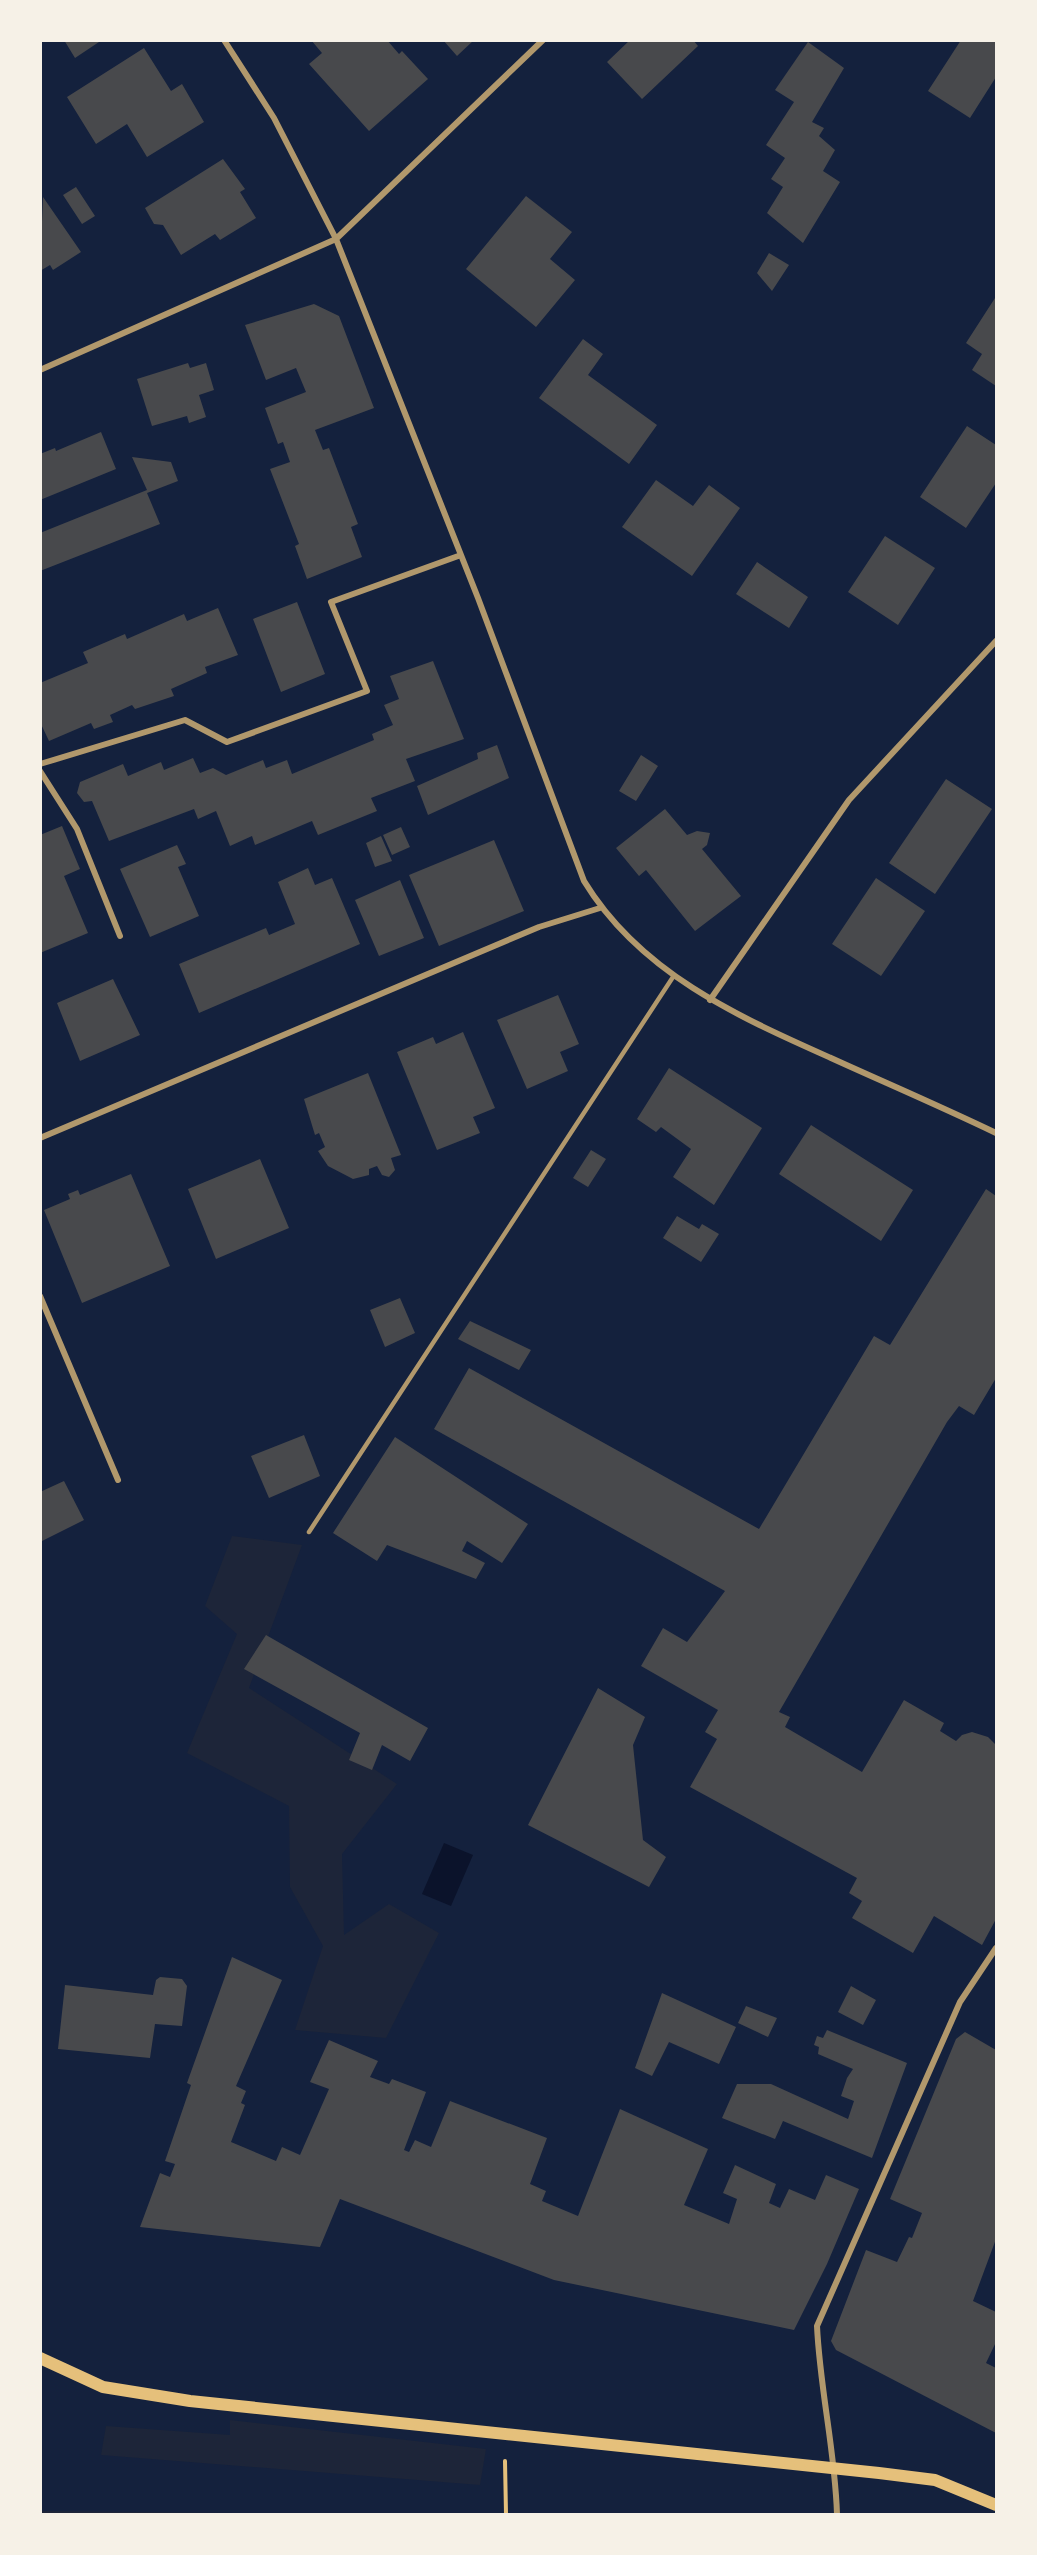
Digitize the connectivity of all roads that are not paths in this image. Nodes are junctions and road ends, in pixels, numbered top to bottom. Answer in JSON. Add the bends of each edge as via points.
{"nodes":[{"id":1,"x":224,"y":40,"type":"edge"},
{"id":2,"x":543,"y":40,"type":"edge"},
{"id":3,"x":336,"y":239,"type":"junction"},
{"id":4,"x":40,"y":370,"type":"edge"},
{"id":5,"x":461,"y":555,"type":"junction"},
{"id":6,"x":996,"y":641,"type":"edge"},
{"id":7,"x":40,"y":764,"type":"edge"},
{"id":8,"x":40,"y":771,"type":"edge"},
{"id":9,"x":600,"y":908,"type":"junction"},
{"id":10,"x":120,"y":936,"type":"dead end"},
{"id":11,"x":673,"y":977,"type":"junction"},
{"id":12,"x":710,"y":1000,"type":"junction"},
{"id":13,"x":996,"y":1133,"type":"edge"},
{"id":14,"x":40,"y":1138,"type":"edge"},
{"id":15,"x":40,"y":1296,"type":"edge"},
{"id":16,"x":118,"y":1480,"type":"dead end"},
{"id":17,"x":309,"y":1532,"type":"dead end"},
{"id":18,"x":996,"y":1948,"type":"edge"},
{"id":19,"x":40,"y":2358,"type":"edge"},
{"id":20,"x":836,"y":2468,"type":"junction"},
{"id":21,"x":996,"y":2505,"type":"edge"},
{"id":22,"x":837,"y":2514,"type":"edge"}],
"edges":[{"from":1,"to":3,"type":"street","via":[[274,118]]},
{"from":2,"to":3,"type":"street"},
{"from":3,"to":4,"type":"street"},
{"from":3,"to":5,"type":"street"},
{"from":5,"to":7,"type":"street","via":[[331,602],[367,691],[227,742],[186,720]]},
{"from":5,"to":9,"type":"street","via":[[584,881]]},
{"from":6,"to":12,"type":"street","via":[[849,800]]},
{"from":8,"to":10,"type":"street","via":[[77,829]]},
{"from":9,"to":11,"type":"street"},
{"from":9,"to":14,"type":"street","via":[[539,927]]},
{"from":11,"to":12,"type":"street"},
{"from":11,"to":17,"type":"lane"},
{"from":12,"to":13,"type":"street"},
{"from":15,"to":16,"type":"street"},
{"from":18,"to":20,"type":"street","via":[[960,2002],[817,2326]]},
{"from":19,"to":20,"type":"main road","via":[[103,2386],[169,2398]]},
{"from":20,"to":21,"type":"main road","via":[[935,2480]]},
{"from":20,"to":22,"type":"street"}]}
